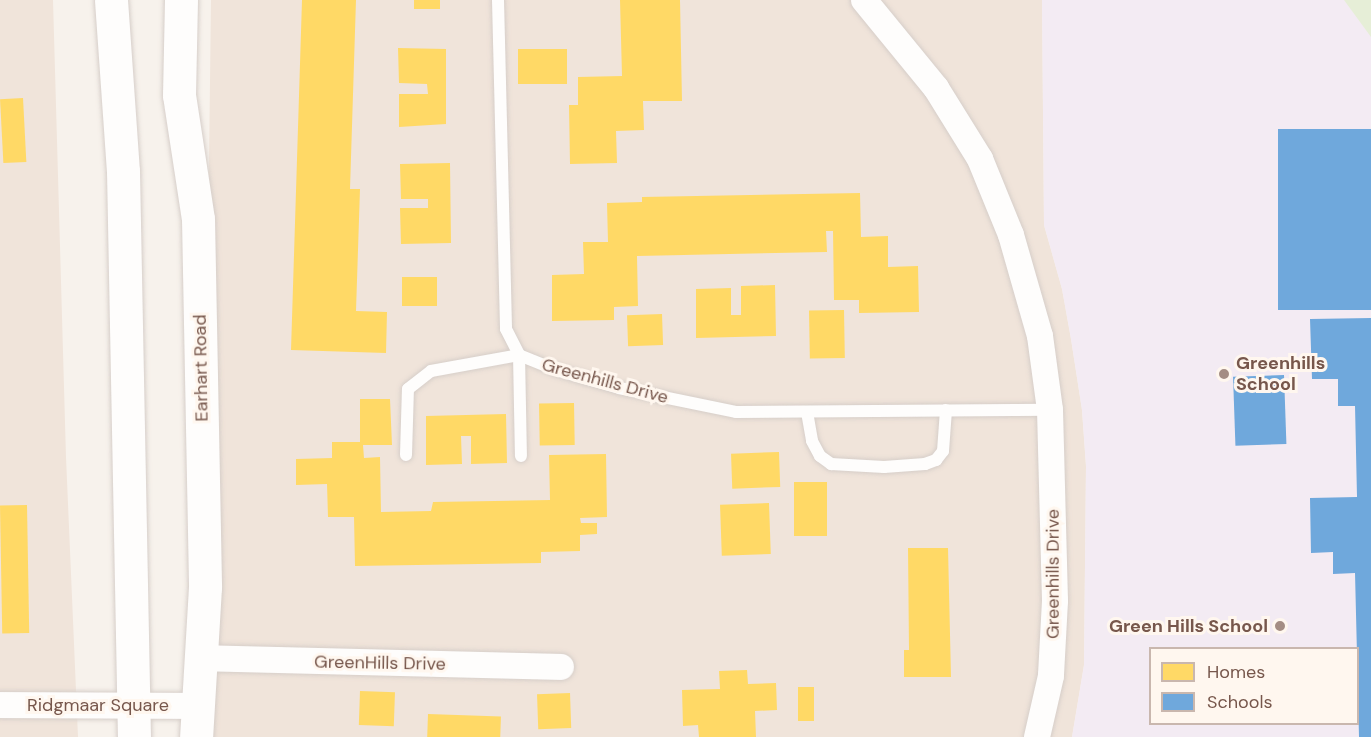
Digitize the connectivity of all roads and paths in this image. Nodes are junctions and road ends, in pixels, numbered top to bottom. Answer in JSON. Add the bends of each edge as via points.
{"nodes":[{"id":1,"x":111,"y":0,"type":"edge"},
{"id":2,"x":181,"y":0,"type":"edge"},
{"id":3,"x":498,"y":0,"type":"edge"},
{"id":4,"x":864,"y":0,"type":"edge"},
{"id":5,"x":519,"y":355,"type":"junction"},
{"id":6,"x":946,"y":410,"type":"junction"},
{"id":7,"x":1050,"y":410,"type":"junction"},
{"id":8,"x":807,"y":412,"type":"junction"},
{"id":9,"x":406,"y":455,"type":"dead end"},
{"id":10,"x":521,"y":456,"type":"dead end"},
{"id":11,"x":199,"y":658,"type":"junction"},
{"id":12,"x":561,"y":667,"type":"dead end"},
{"id":13,"x":0,"y":705,"type":"edge"},
{"id":14,"x":133,"y":705,"type":"junction"},
{"id":15,"x":196,"y":721,"type":"edge"},
{"id":16,"x":134,"y":737,"type":"edge"},
{"id":17,"x":1037,"y":737,"type":"edge"}],
"edges":[{"from":1,"to":14,"type":"street","via":[[123,171]]},
{"from":2,"to":11,"type":"street","name":"Earhart Road","via":[[179,95],[198,219],[205,587]]},
{"from":3,"to":5,"type":"lane","name":"Greenhills Drive","via":[[505,317],[506,329]]},
{"from":4,"to":7,"type":"street","name":"Greenhills Drive","via":[[936,88],[980,159],[1011,236],[1040,336]]},
{"from":5,"to":8,"type":"lane","name":"Greenhills Drive","via":[[619,388],[736,412]]},
{"from":5,"to":9,"type":"lane","via":[[431,371],[408,389]]},
{"from":5,"to":10,"type":"lane"},
{"from":6,"to":7,"type":"lane","name":"Greenhills Drive"},
{"from":6,"to":8,"type":"lane","name":"Greenhills Drive"},
{"from":6,"to":8,"type":"lane","via":[[943,451],[936,460],[884,467],[831,464],[820,456],[812,441]]},
{"from":7,"to":17,"type":"street","name":"Greenhills Drive","via":[[1055,601],[1052,676]]},
{"from":11,"to":12,"type":"street","name":"GreenHills Drive"},
{"from":11,"to":15,"type":"street","name":"Earhart Road"},
{"from":13,"to":14,"type":"street","name":"Ridgmaar Square"},
{"from":14,"to":15,"type":"street","name":"Ridgmaar Square"},
{"from":14,"to":16,"type":"street"}]}
